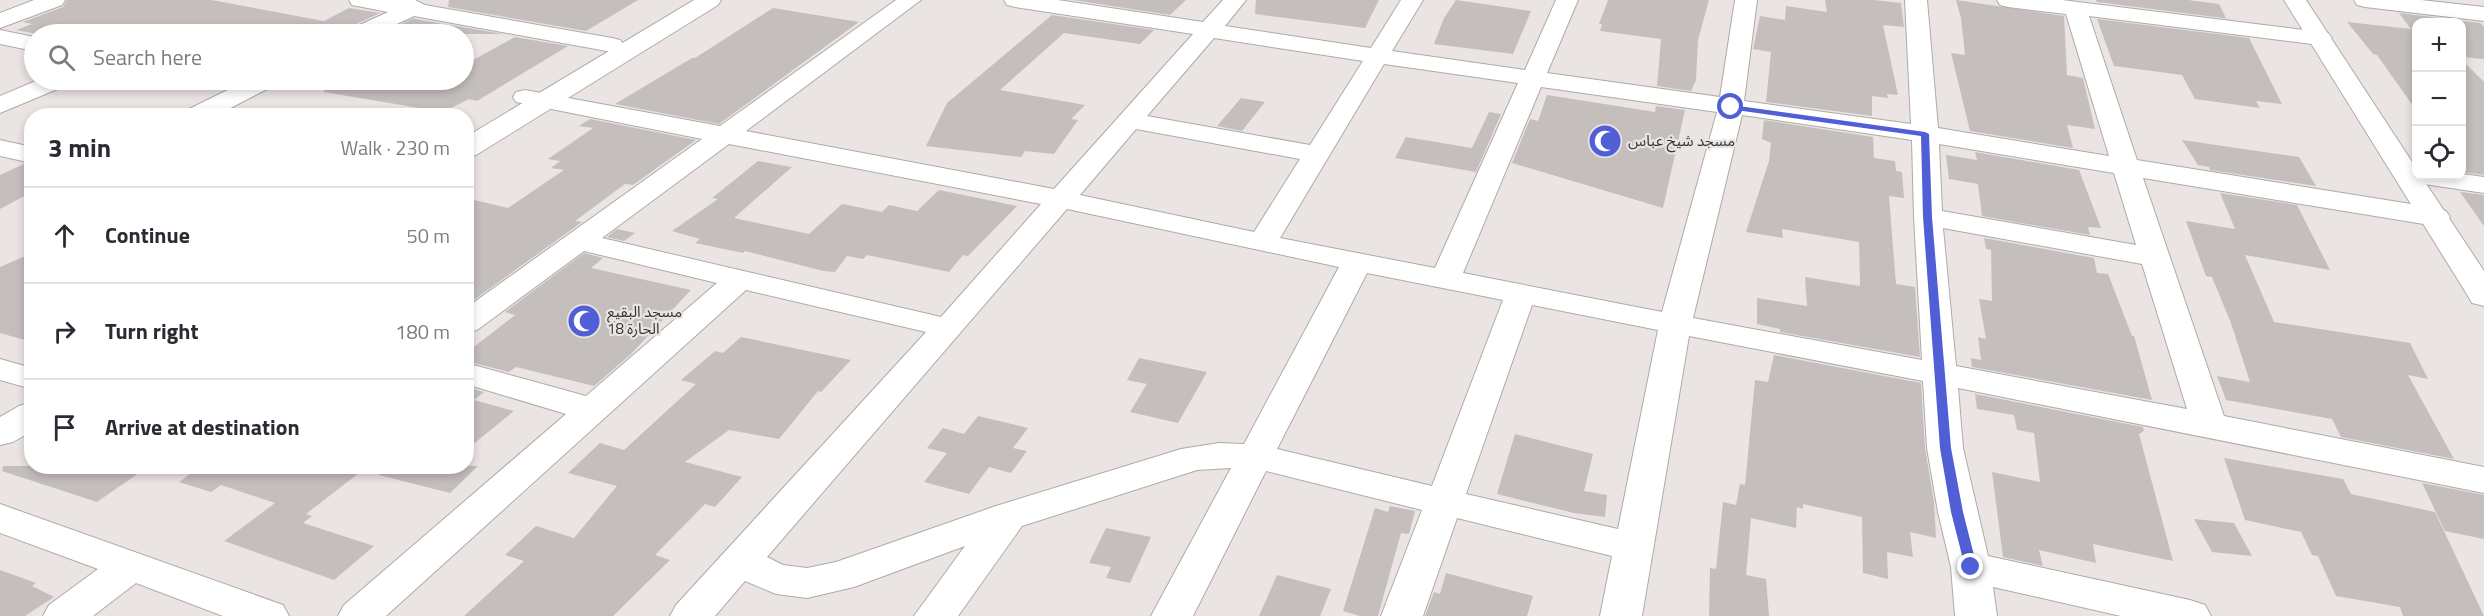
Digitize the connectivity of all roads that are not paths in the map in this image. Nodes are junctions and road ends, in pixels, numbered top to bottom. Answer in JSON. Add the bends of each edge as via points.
{"nodes":[{"id":1,"x":54,"y":0,"type":"edge"},
{"id":2,"x":360,"y":0,"type":"edge"},
{"id":3,"x":689,"y":0,"type":"edge"},
{"id":4,"x":710,"y":0,"type":"edge"},
{"id":5,"x":910,"y":0,"type":"edge"},
{"id":6,"x":1015,"y":0,"type":"edge"},
{"id":7,"x":1235,"y":0,"type":"edge"},
{"id":8,"x":1412,"y":0,"type":"edge"},
{"id":9,"x":1567,"y":0,"type":"edge"},
{"id":10,"x":1746,"y":0,"type":"edge"},
{"id":11,"x":1916,"y":0,"type":"edge"},
{"id":12,"x":2008,"y":0,"type":"edge"},
{"id":13,"x":2295,"y":0,"type":"edge"},
{"id":14,"x":2365,"y":0,"type":"edge"},
{"id":15,"x":2477,"y":0,"type":"edge"},
{"id":16,"x":1062,"y":3,"type":"edge"},
{"id":17,"x":420,"y":4,"type":"edge"},
{"id":18,"x":2075,"y":8,"type":"junction"},
{"id":19,"x":2484,"y":8,"type":"edge"},
{"id":20,"x":2484,"y":14,"type":"edge"},
{"id":21,"x":0,"y":21,"type":"edge"},
{"id":22,"x":379,"y":24,"type":"edge"},
{"id":23,"x":1208,"y":30,"type":"junction"},
{"id":24,"x":0,"y":36,"type":"edge"},
{"id":25,"x":2320,"y":38,"type":"junction"},
{"id":26,"x":24,"y":42,"type":"edge"},
{"id":27,"x":612,"y":45,"type":"junction"},
{"id":28,"x":1378,"y":56,"type":"junction"},
{"id":29,"x":1534,"y":79,"type":"junction"},
{"id":30,"x":35,"y":90,"type":"edge"},
{"id":31,"x":245,"y":90,"type":"edge"},
{"id":32,"x":535,"y":99,"type":"junction"},
{"id":33,"x":0,"y":105,"type":"edge"},
{"id":34,"x":1731,"y":107,"type":"junction"},
{"id":35,"x":210,"y":108,"type":"edge"},
{"id":36,"x":1129,"y":120,"type":"junction"},
{"id":37,"x":474,"y":128,"type":"edge"},
{"id":38,"x":1925,"y":134,"type":"junction"},
{"id":39,"x":724,"y":135,"type":"junction"},
{"id":40,"x":474,"y":142,"type":"edge"},
{"id":41,"x":0,"y":148,"type":"edge"},
{"id":42,"x":24,"y":153,"type":"edge"},
{"id":43,"x":1317,"y":154,"type":"junction"},
{"id":44,"x":2126,"y":168,"type":"junction"},
{"id":45,"x":2412,"y":171,"type":"edge"},
{"id":46,"x":2418,"y":180,"type":"edge"},
{"id":47,"x":2450,"y":180,"type":"edge"},
{"id":48,"x":2484,"y":185,"type":"edge"},
{"id":49,"x":1060,"y":199,"type":"junction"},
{"id":50,"x":1928,"y":217,"type":"junction"},
{"id":51,"x":2436,"y":217,"type":"junction"},
{"id":52,"x":578,"y":242,"type":"junction"},
{"id":53,"x":1262,"y":243,"type":"junction"},
{"id":54,"x":2154,"y":257,"type":"junction"},
{"id":55,"x":1357,"y":262,"type":"junction"},
{"id":56,"x":1445,"y":279,"type":"junction"},
{"id":57,"x":739,"y":280,"type":"junction"},
{"id":58,"x":1521,"y":294,"type":"junction"},
{"id":59,"x":2484,"y":296,"type":"edge"},
{"id":60,"x":474,"y":317,"type":"edge"},
{"id":61,"x":1675,"y":324,"type":"junction"},
{"id":62,"x":948,"y":328,"type":"junction"},
{"id":63,"x":0,"y":369,"type":"edge"},
{"id":64,"x":1941,"y":373,"type":"junction"},
{"id":65,"x":474,"y":375,"type":"edge"},
{"id":66,"x":24,"y":376,"type":"edge"},
{"id":67,"x":24,"y":396,"type":"edge"},
{"id":68,"x":0,"y":410,"type":"edge"},
{"id":69,"x":593,"y":410,"type":"junction"},
{"id":70,"x":24,"y":419,"type":"edge"},
{"id":71,"x":2209,"y":424,"type":"junction"},
{"id":72,"x":0,"y":433,"type":"edge"},
{"id":73,"x":1257,"y":457,"type":"junction"},
{"id":74,"x":2484,"y":480,"type":"edge"},
{"id":75,"x":1445,"y":502,"type":"junction"},
{"id":76,"x":1009,"y":516,"type":"junction"},
{"id":77,"x":0,"y":518,"type":"edge"},
{"id":78,"x":1634,"y":547,"type":"junction"},
{"id":79,"x":742,"y":562,"type":"junction"},
{"id":80,"x":130,"y":567,"type":"junction"},
{"id":81,"x":1971,"y":567,"type":"junction"},
{"id":82,"x":64,"y":616,"type":"edge"},
{"id":83,"x":268,"y":616,"type":"edge"},
{"id":84,"x":359,"y":616,"type":"edge"},
{"id":85,"x":691,"y":616,"type":"edge"},
{"id":86,"x":935,"y":616,"type":"edge"},
{"id":87,"x":1172,"y":616,"type":"edge"},
{"id":88,"x":1402,"y":616,"type":"edge"},
{"id":89,"x":1622,"y":616,"type":"edge"},
{"id":90,"x":1976,"y":616,"type":"edge"},
{"id":91,"x":2190,"y":616,"type":"edge"}],
"edges":[{"from":1,"to":21,"type":"street"},
{"from":2,"to":17,"type":"street"},
{"from":3,"to":27,"type":"main road"},
{"from":4,"to":32,"type":"main road"},
{"from":5,"to":39,"type":"street"},
{"from":6,"to":16,"type":"street"},
{"from":7,"to":23,"type":"street"},
{"from":8,"to":28,"type":"street"},
{"from":9,"to":29,"type":"street"},
{"from":10,"to":34,"type":"street"},
{"from":11,"to":38,"type":"street"},
{"from":12,"to":18,"type":"street"},
{"from":13,"to":25,"type":"main road"},
{"from":14,"to":20,"type":"street"},
{"from":15,"to":19,"type":"street"},
{"from":16,"to":23,"type":"street"},
{"from":17,"to":22,"type":"street"},
{"from":17,"to":27,"type":"street"},
{"from":18,"to":25,"type":"street"},
{"from":18,"to":44,"type":"street"},
{"from":23,"to":28,"type":"street"},
{"from":23,"to":36,"type":"street"},
{"from":24,"to":26,"type":"street"},
{"from":25,"to":45,"type":"main road"},
{"from":27,"to":32,"type":"main road"},
{"from":28,"to":29,"type":"street"},
{"from":28,"to":43,"type":"street"},
{"from":29,"to":34,"type":"street"},
{"from":29,"to":56,"type":"street"},
{"from":30,"to":33,"type":"street"},
{"from":31,"to":35,"type":"street"},
{"from":32,"to":37,"type":"main road"},
{"from":32,"to":39,"type":"street"},
{"from":32,"to":40,"type":"main road"},
{"from":34,"to":38,"type":"street"},
{"from":34,"to":61,"type":"street"},
{"from":36,"to":43,"type":"street"},
{"from":36,"to":49,"type":"street"},
{"from":38,"to":44,"type":"street"},
{"from":38,"to":50,"type":"street"},
{"from":39,"to":49,"type":"street"},
{"from":39,"to":52,"type":"street"},
{"from":41,"to":42,"type":"street"},
{"from":43,"to":53,"type":"street"},
{"from":44,"to":51,"type":"street"},
{"from":44,"to":54,"type":"street"},
{"from":46,"to":51,"type":"main road"},
{"from":47,"to":48,"type":"street"},
{"from":49,"to":53,"type":"street"},
{"from":49,"to":62,"type":"street"},
{"from":50,"to":54,"type":"street"},
{"from":50,"to":64,"type":"street"},
{"from":51,"to":59,"type":"main road"},
{"from":52,"to":57,"type":"street"},
{"from":52,"to":60,"type":"street"},
{"from":53,"to":55,"type":"street"},
{"from":54,"to":71,"type":"street"},
{"from":55,"to":56,"type":"street"},
{"from":55,"to":73,"type":"street"},
{"from":56,"to":58,"type":"street"},
{"from":57,"to":62,"type":"street"},
{"from":57,"to":69,"type":"street"},
{"from":58,"to":61,"type":"street"},
{"from":58,"to":75,"type":"street"},
{"from":61,"to":64,"type":"street"},
{"from":61,"to":78,"type":"street"},
{"from":62,"to":79,"type":"street"},
{"from":63,"to":66,"type":"street"},
{"from":64,"to":71,"type":"street"},
{"from":64,"to":81,"type":"street","via":[[1945,448]]},
{"from":65,"to":69,"type":"street"},
{"from":67,"to":68,"type":"main road"},
{"from":69,"to":84,"type":"street"},
{"from":70,"to":72,"type":"main road"},
{"from":71,"to":74,"type":"street"},
{"from":73,"to":75,"type":"street"},
{"from":73,"to":76,"type":"street","via":[[1194,458]]},
{"from":73,"to":87,"type":"street"},
{"from":75,"to":78,"type":"street"},
{"from":75,"to":88,"type":"street"},
{"from":76,"to":79,"type":"street","via":[[840,576],[807,583],[776,579]]},
{"from":76,"to":86,"type":"street"},
{"from":77,"to":80,"type":"street"},
{"from":78,"to":89,"type":"street"},
{"from":79,"to":85,"type":"street"},
{"from":80,"to":82,"type":"street"},
{"from":80,"to":83,"type":"street"},
{"from":81,"to":90,"type":"street"},
{"from":81,"to":91,"type":"street"}]}
